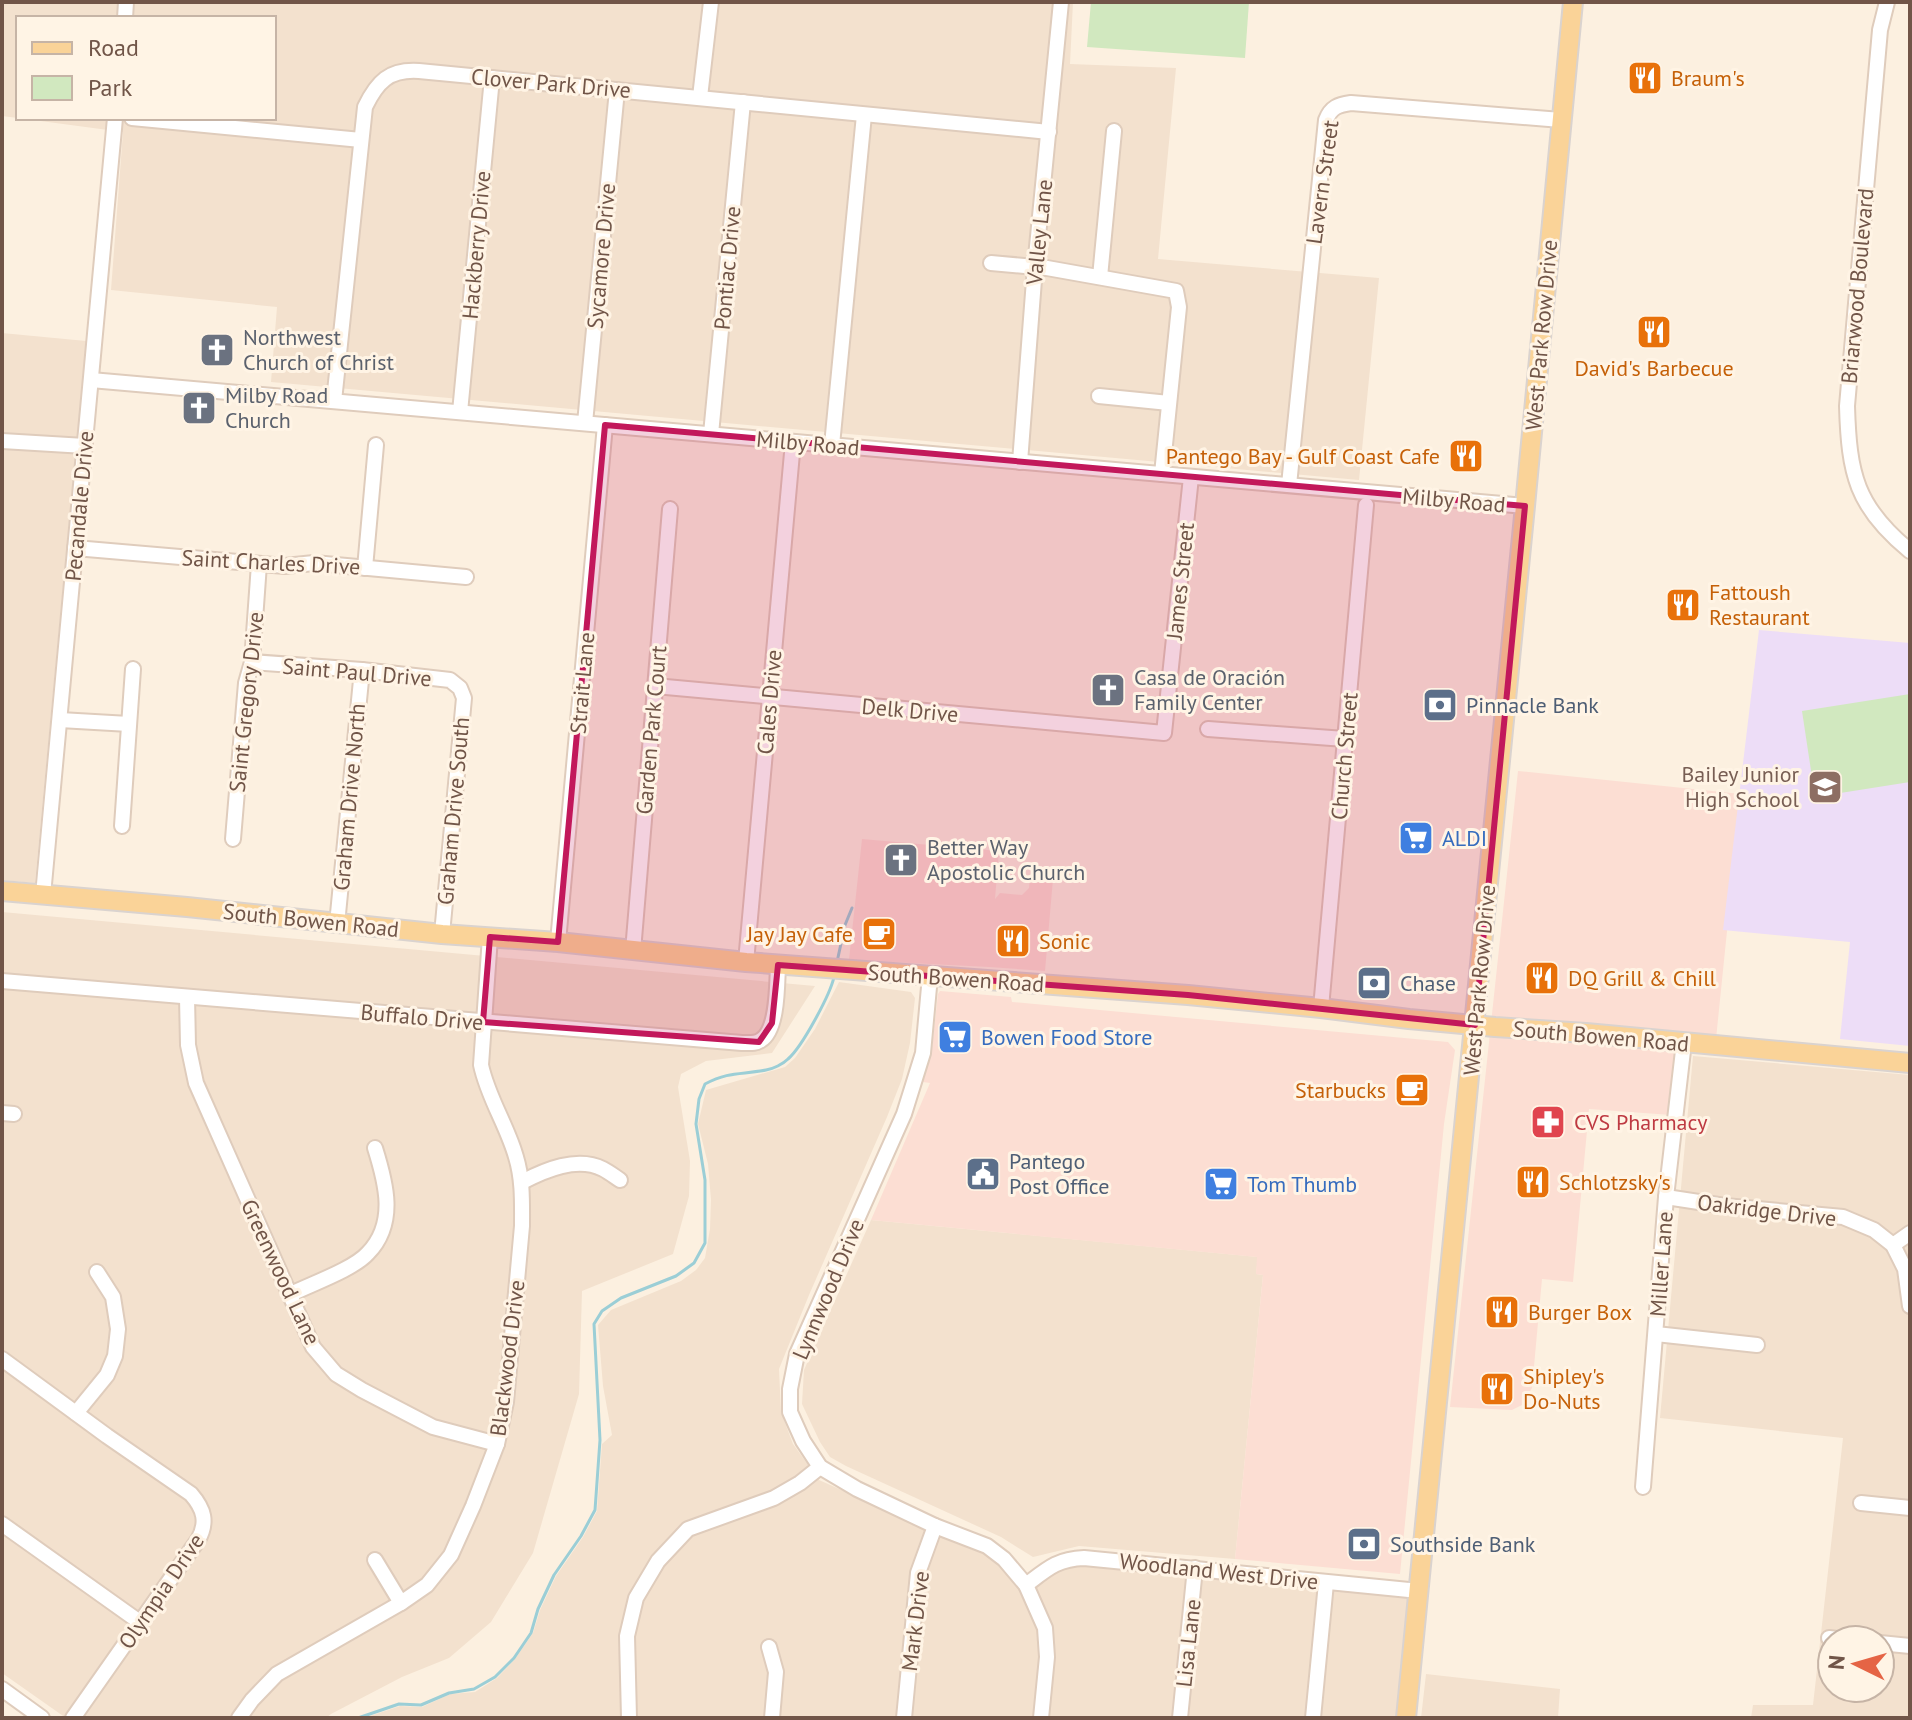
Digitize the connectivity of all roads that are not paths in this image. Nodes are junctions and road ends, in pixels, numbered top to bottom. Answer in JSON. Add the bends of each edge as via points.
{"nodes":[{"id":1,"x":711,"y":2,"type":"edge"},
{"id":2,"x":1061,"y":2,"type":"edge"},
{"id":3,"x":1573,"y":2,"type":"edge"},
{"id":4,"x":1887,"y":2,"type":"edge"},
{"id":5,"x":492,"y":78,"type":"junction"},
{"id":6,"x":617,"y":90,"type":"junction"},
{"id":7,"x":700,"y":97,"type":"junction"},
{"id":8,"x":743,"y":102,"type":"junction"},
{"id":9,"x":864,"y":115,"type":"junction"},
{"id":10,"x":115,"y":120,"type":"edge"},
{"id":11,"x":174,"y":120,"type":"edge"},
{"id":12,"x":1561,"y":120,"type":"junction"},
{"id":13,"x":236,"y":123,"type":"edge"},
{"id":14,"x":1114,"y":131,"type":"dead end"},
{"id":15,"x":1049,"y":132,"type":"junction"},
{"id":16,"x":361,"y":140,"type":"junction"},
{"id":17,"x":991,"y":263,"type":"dead end"},
{"id":18,"x":1035,"y":267,"type":"junction"},
{"id":19,"x":1100,"y":277,"type":"junction"},
{"id":20,"x":91,"y":380,"type":"junction"},
{"id":21,"x":1099,"y":396,"type":"dead end"},
{"id":22,"x":334,"y":401,"type":"junction"},
{"id":23,"x":1169,"y":403,"type":"junction"},
{"id":24,"x":460,"y":412,"type":"junction"},
{"id":25,"x":585,"y":423,"type":"junction"},
{"id":26,"x":605,"y":425,"type":"junction"},
{"id":27,"x":711,"y":434,"type":"junction"},
{"id":28,"x":2,"y":441,"type":"edge"},
{"id":29,"x":793,"y":442,"type":"junction"},
{"id":30,"x":376,"y":445,"type":"dead end"},
{"id":31,"x":832,"y":445,"type":"junction"},
{"id":32,"x":85,"y":446,"type":"junction"},
{"id":33,"x":1020,"y":462,"type":"junction"},
{"id":34,"x":1162,"y":474,"type":"junction"},
{"id":35,"x":1191,"y":477,"type":"junction"},
{"id":36,"x":1289,"y":485,"type":"junction"},
{"id":37,"x":1366,"y":505,"type":"dead end"},
{"id":38,"x":1525,"y":506,"type":"junction"},
{"id":39,"x":670,"y":509,"type":"dead end"},
{"id":40,"x":75,"y":548,"type":"junction"},
{"id":41,"x":1910,"y":551,"type":"edge"},
{"id":42,"x":259,"y":564,"type":"junction"},
{"id":43,"x":365,"y":568,"type":"junction"},
{"id":44,"x":466,"y":577,"type":"dead end"},
{"id":45,"x":252,"y":662,"type":"junction"},
{"id":46,"x":133,"y":669,"type":"dead end"},
{"id":47,"x":362,"y":670,"type":"junction"},
{"id":48,"x":655,"y":686,"type":"junction"},
{"id":49,"x":460,"y":688,"type":"joint"},
{"id":50,"x":770,"y":697,"type":"junction"},
{"id":51,"x":60,"y":720,"type":"junction"},
{"id":52,"x":129,"y":724,"type":"junction"},
{"id":53,"x":1208,"y":729,"type":"dead end"},
{"id":54,"x":1164,"y":733,"type":"joint"},
{"id":55,"x":1345,"y":739,"type":"junction"},
{"id":56,"x":122,"y":826,"type":"dead end"},
{"id":57,"x":233,"y":839,"type":"dead end"},
{"id":58,"x":2,"y":891,"type":"edge"},
{"id":59,"x":43,"y":895,"type":"junction"},
{"id":60,"x":337,"y":924,"type":"junction"},
{"id":61,"x":442,"y":934,"type":"junction"},
{"id":62,"x":490,"y":937,"type":"junction"},
{"id":63,"x":558,"y":942,"type":"junction"},
{"id":64,"x":633,"y":951,"type":"junction"},
{"id":65,"x":746,"y":962,"type":"junction"},
{"id":66,"x":778,"y":965,"type":"junction"},
{"id":67,"x":930,"y":976,"type":"junction"},
{"id":68,"x":2,"y":981,"type":"edge"},
{"id":69,"x":187,"y":997,"type":"junction"},
{"id":70,"x":1321,"y":1008,"type":"junction"},
{"id":71,"x":483,"y":1022,"type":"junction"},
{"id":72,"x":1475,"y":1025,"type":"junction"},
{"id":73,"x":1684,"y":1042,"type":"junction"},
{"id":74,"x":1910,"y":1063,"type":"edge"},
{"id":75,"x":375,"y":1148,"type":"dead end"},
{"id":76,"x":620,"y":1180,"type":"dead end"},
{"id":77,"x":522,"y":1182,"type":"junction"},
{"id":78,"x":1666,"y":1197,"type":"junction"},
{"id":79,"x":1910,"y":1233,"type":"edge"},
{"id":80,"x":1893,"y":1245,"type":"junction"},
{"id":81,"x":97,"y":1272,"type":"dead end"},
{"id":82,"x":291,"y":1294,"type":"junction"},
{"id":83,"x":1910,"y":1306,"type":"edge"},
{"id":84,"x":1656,"y":1334,"type":"junction"},
{"id":85,"x":1757,"y":1345,"type":"dead end"},
{"id":86,"x":2,"y":1359,"type":"edge"},
{"id":87,"x":76,"y":1413,"type":"junction"},
{"id":88,"x":497,"y":1444,"type":"junction"},
{"id":89,"x":820,"y":1467,"type":"junction"},
{"id":90,"x":1643,"y":1487,"type":"dead end"},
{"id":91,"x":1861,"y":1503,"type":"dead end"},
{"id":92,"x":1910,"y":1508,"type":"edge"},
{"id":93,"x":2,"y":1524,"type":"edge"},
{"id":94,"x":935,"y":1526,"type":"junction"},
{"id":95,"x":375,"y":1560,"type":"dead end"},
{"id":96,"x":1195,"y":1568,"type":"junction"},
{"id":97,"x":1326,"y":1583,"type":"junction"},
{"id":98,"x":1026,"y":1585,"type":"junction"},
{"id":99,"x":1419,"y":1591,"type":"junction"},
{"id":100,"x":401,"y":1603,"type":"junction"},
{"id":101,"x":141,"y":1623,"type":"junction"},
{"id":102,"x":769,"y":1647,"type":"dead end"},
{"id":103,"x":2,"y":1689,"type":"edge"},
{"id":104,"x":42,"y":1718,"type":"edge"},
{"id":105,"x":73,"y":1718,"type":"edge"},
{"id":106,"x":239,"y":1718,"type":"edge"},
{"id":107,"x":629,"y":1718,"type":"edge"},
{"id":108,"x":772,"y":1718,"type":"edge"},
{"id":109,"x":904,"y":1718,"type":"edge"},
{"id":110,"x":1041,"y":1718,"type":"edge"},
{"id":111,"x":1180,"y":1718,"type":"edge"},
{"id":112,"x":1313,"y":1718,"type":"edge"},
{"id":113,"x":1406,"y":1718,"type":"edge"}],
"edges":[{"from":1,"to":7,"type":"street"},
{"from":2,"to":15,"type":"street","name":"Valley Lane"},
{"from":3,"to":12,"type":"main road","name":"West Park Row Drive"},
{"from":4,"to":41,"type":"street","name":"Briarwood Boulevard","via":[[1870,136],[1848,439],[1858,486],[1870,511]]},
{"from":5,"to":6,"type":"street","name":"Clover Park Drive"},
{"from":5,"to":16,"type":"street","name":"Clover Park Drive","via":[[404,70],[391,74],[365,107]]},
{"from":5,"to":24,"type":"street","name":"Hackberry Drive"},
{"from":6,"to":7,"type":"street","name":"Clover Park Drive"},
{"from":6,"to":25,"type":"street","name":"Sycamore Drive"},
{"from":7,"to":8,"type":"street","name":"Clover Park Drive"},
{"from":8,"to":9,"type":"street","name":"Clover Park Drive"},
{"from":8,"to":27,"type":"street","name":"Pontiac Drive"},
{"from":9,"to":15,"type":"street","name":"Clover Park Drive"},
{"from":9,"to":31,"type":"street"},
{"from":10,"to":20,"type":"street","name":"Pecandale Drive"},
{"from":11,"to":13,"type":"street"},
{"from":12,"to":36,"type":"street","name":"Lavern Street","via":[[1351,103],[1330,110]]},
{"from":12,"to":38,"type":"main road","name":"West Park Row Drive"},
{"from":13,"to":16,"type":"street"},
{"from":14,"to":19,"type":"street"},
{"from":15,"to":18,"type":"street","name":"Valley Lane"},
{"from":16,"to":22,"type":"street","name":"Clover Park Drive"},
{"from":17,"to":18,"type":"street"},
{"from":18,"to":19,"type":"street"},
{"from":18,"to":33,"type":"street","name":"Valley Lane"},
{"from":19,"to":23,"type":"street","via":[[1177,294]]},
{"from":20,"to":22,"type":"street","name":"Milby Road"},
{"from":20,"to":32,"type":"street","name":"Pecandale Drive"},
{"from":21,"to":23,"type":"street"},
{"from":22,"to":24,"type":"street","name":"Milby Road"},
{"from":23,"to":34,"type":"street"},
{"from":24,"to":25,"type":"street","name":"Milby Road"},
{"from":25,"to":26,"type":"street","name":"Milby Road"},
{"from":26,"to":27,"type":"street","name":"Milby Road"},
{"from":26,"to":63,"type":"street","name":"Strait Lane"},
{"from":27,"to":29,"type":"street","name":"Milby Road"},
{"from":28,"to":32,"type":"street"},
{"from":29,"to":31,"type":"street","name":"Milby Road"},
{"from":29,"to":50,"type":"street","name":"Cales Drive"},
{"from":30,"to":43,"type":"street"},
{"from":31,"to":33,"type":"street","name":"Milby Road"},
{"from":32,"to":40,"type":"street","name":"Pecandale Drive"},
{"from":33,"to":34,"type":"street","name":"Milby Road"},
{"from":34,"to":35,"type":"street","name":"Milby Road"},
{"from":35,"to":36,"type":"street","name":"Milby Road"},
{"from":35,"to":54,"type":"street","name":"James Street"},
{"from":36,"to":38,"type":"street","name":"Milby Road"},
{"from":37,"to":55,"type":"street","name":"Church Street"},
{"from":38,"to":72,"type":"main road","name":"West Park Row Drive"},
{"from":39,"to":48,"type":"street","name":"Garden Park Court"},
{"from":40,"to":42,"type":"street","name":"Saint Charles Drive"},
{"from":40,"to":51,"type":"street","name":"Pecandale Drive"},
{"from":42,"to":43,"type":"street","name":"Saint Charles Drive"},
{"from":42,"to":45,"type":"street","name":"Saint Gregory Drive"},
{"from":43,"to":44,"type":"street","name":"Saint Charles Drive"},
{"from":45,"to":47,"type":"street","name":"Saint Paul Drive"},
{"from":45,"to":57,"type":"street","name":"Saint Gregory Drive"},
{"from":46,"to":52,"type":"street"},
{"from":47,"to":49,"type":"street","name":"Saint Paul Drive","via":[[450,680]]},
{"from":47,"to":60,"type":"street","name":"Graham Drive North"},
{"from":48,"to":50,"type":"street","name":"Delk Drive"},
{"from":48,"to":64,"type":"street","name":"Garden Park Court"},
{"from":49,"to":61,"type":"street","name":"Graham Drive South","via":[[464,698]]},
{"from":50,"to":54,"type":"street","name":"Delk Drive"},
{"from":50,"to":65,"type":"street","name":"Cales Drive"},
{"from":51,"to":52,"type":"street"},
{"from":51,"to":59,"type":"street","name":"Pecandale Drive"},
{"from":52,"to":56,"type":"street"},
{"from":53,"to":55,"type":"street"},
{"from":55,"to":70,"type":"street","name":"Church Street"},
{"from":58,"to":59,"type":"main road","name":"South Bowen Road"},
{"from":59,"to":60,"type":"main road","name":"South Bowen Road"},
{"from":60,"to":61,"type":"main road","name":"South Bowen Road"},
{"from":61,"to":62,"type":"main road","name":"South Bowen Road"},
{"from":62,"to":63,"type":"main road","name":"South Bowen Road"},
{"from":62,"to":71,"type":"street","name":"Blackwood Drive"},
{"from":63,"to":64,"type":"main road","name":"South Bowen Road"},
{"from":64,"to":65,"type":"main road","name":"South Bowen Road"},
{"from":65,"to":66,"type":"main road","name":"South Bowen Road"},
{"from":66,"to":67,"type":"main road","name":"South Bowen Road"},
{"from":66,"to":71,"type":"street","name":"Buffalo Drive","via":[[772,1023],[759,1042]]},
{"from":67,"to":70,"type":"main road","name":"South Bowen Road"},
{"from":67,"to":89,"type":"street","name":"Lynnwood Drive","via":[[923,1053],[904,1114],[797,1356],[790,1412]]},
{"from":68,"to":69,"type":"street","name":"Buffalo Drive"},
{"from":69,"to":71,"type":"street","name":"Buffalo Drive"},
{"from":69,"to":82,"type":"street","name":"Greenwood Lane","via":[[188,1045],[196,1083]]},
{"from":70,"to":72,"type":"main road","name":"South Bowen Road"},
{"from":71,"to":77,"type":"street","name":"Blackwood Drive","via":[[485,1084]]},
{"from":72,"to":73,"type":"main road","name":"South Bowen Road"},
{"from":72,"to":99,"type":"main road","name":"West Park Row Drive"},
{"from":73,"to":74,"type":"main road","name":"South Bowen Road"},
{"from":73,"to":78,"type":"street","name":"Miller Lane"},
{"from":75,"to":82,"type":"street","via":[[388,1205],[382,1231],[368,1254]]},
{"from":76,"to":77,"type":"street","via":[[596,1166],[573,1164]]},
{"from":77,"to":88,"type":"street","name":"Blackwood Drive","via":[[506,1402]]},
{"from":78,"to":80,"type":"street","name":"Oakridge Drive","via":[[1843,1217]]},
{"from":78,"to":84,"type":"street","name":"Miller Lane"},
{"from":79,"to":80,"type":"street"},
{"from":80,"to":83,"type":"street","via":[[1905,1269]]},
{"from":81,"to":87,"type":"street","via":[[113,1297],[115,1356],[107,1375]]},
{"from":82,"to":88,"type":"street","name":"Greenwood Lane","via":[[313,1347],[336,1374],[433,1427]]},
{"from":84,"to":85,"type":"street"},
{"from":84,"to":90,"type":"street","name":"Miller Lane"},
{"from":86,"to":87,"type":"street","name":"Olympia Drive"},
{"from":87,"to":101,"type":"street","name":"Olympia Drive","via":[[191,1494],[205,1519],[198,1540]]},
{"from":88,"to":100,"type":"street","name":"Blackwood Drive","via":[[451,1555],[427,1585]]},
{"from":89,"to":94,"type":"street","name":"Lynnwood Drive"},
{"from":89,"to":107,"type":"street","via":[[774,1498],[688,1529],[658,1561],[636,1598],[627,1636]]},
{"from":91,"to":92,"type":"street"},
{"from":93,"to":101,"type":"street"},
{"from":94,"to":98,"type":"street","name":"Lynnwood Drive","via":[[987,1546]]},
{"from":94,"to":109,"type":"street","name":"Mark Drive","via":[[918,1573]]},
{"from":95,"to":100,"type":"street"},
{"from":96,"to":97,"type":"street","name":"Woodland West Drive"},
{"from":96,"to":98,"type":"street","name":"Woodland West Drive","via":[[1067,1558]]},
{"from":96,"to":111,"type":"street","name":"Lisa Lane"},
{"from":97,"to":99,"type":"street","name":"Woodland West Drive"},
{"from":97,"to":112,"type":"street"},
{"from":98,"to":110,"type":"street","name":"Lynnwood Drive","via":[[1045,1628]]},
{"from":99,"to":113,"type":"main road","name":"West Park Row Drive"},
{"from":100,"to":106,"type":"street","name":"Blackwood Drive","via":[[277,1674]]},
{"from":101,"to":105,"type":"street","name":"Olympia Drive"},
{"from":102,"to":108,"type":"street","via":[[776,1672]]},
{"from":103,"to":104,"type":"street"}]}
